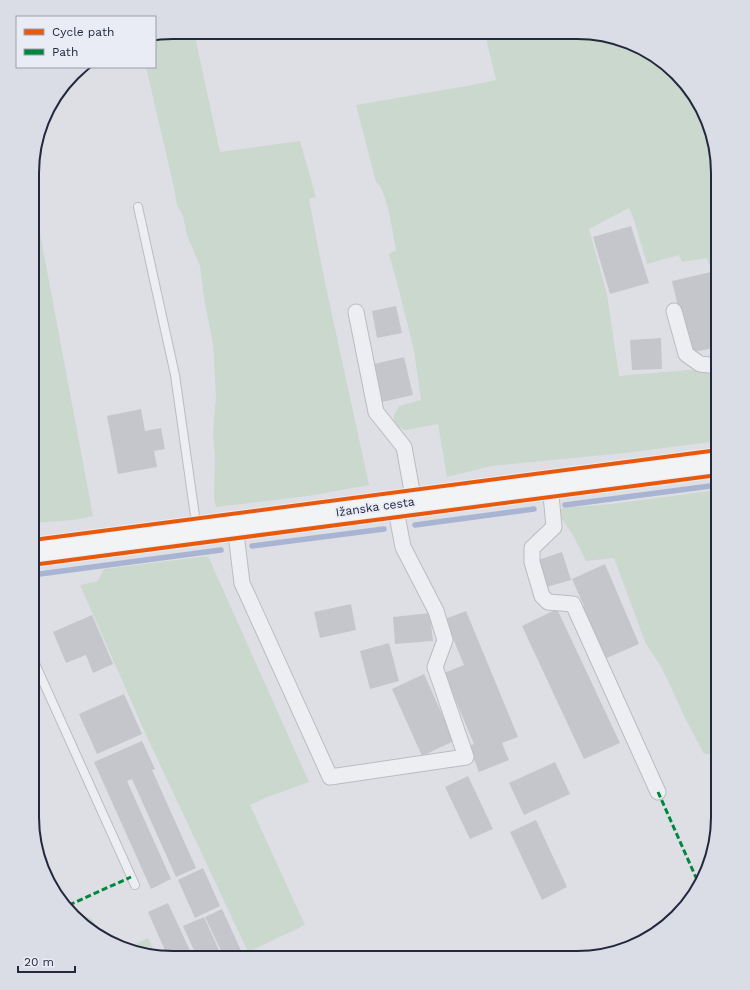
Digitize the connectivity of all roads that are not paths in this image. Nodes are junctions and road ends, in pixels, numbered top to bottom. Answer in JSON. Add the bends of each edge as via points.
{"nodes":[{"id":1,"x":138,"y":207,"type":"dead end"},
{"id":2,"x":674,"y":311,"type":"dead end"},
{"id":3,"x":356,"y":312,"type":"dead end"},
{"id":4,"x":711,"y":365,"type":"edge"},
{"id":5,"x":711,"y":463,"type":"edge"},
{"id":6,"x":550,"y":484,"type":"junction"},
{"id":7,"x":405,"y":503,"type":"junction"},
{"id":8,"x":235,"y":526,"type":"junction"},
{"id":9,"x":197,"y":531,"type":"junction"},
{"id":10,"x":39,"y":551,"type":"edge"},
{"id":11,"x":39,"y":672,"type":"edge"},
{"id":12,"x":658,"y":792,"type":"dead end"},
{"id":13,"x":135,"y":885,"type":"dead end"}],
"edges":[{"from":1,"to":9,"type":"lane","via":[[175,376]]},
{"from":2,"to":4,"type":"street","via":[[686,354],[700,364]]},
{"from":3,"to":7,"type":"street","via":[[376,412],[404,447]]},
{"from":5,"to":6,"type":"street","name":"Ižanska cesta"},
{"from":6,"to":7,"type":"street","name":"Ižanska cesta"},
{"from":6,"to":12,"type":"street","via":[[554,527],[532,548],[532,562],[542,596],[548,602],[573,604]]},
{"from":7,"to":8,"type":"street","name":"Ižanska cesta"},
{"from":7,"to":8,"type":"street","via":[[403,547],[436,611],[445,640],[435,667],[466,757],[330,777],[242,583]]},
{"from":8,"to":9,"type":"street","name":"Ižanska cesta"},
{"from":9,"to":10,"type":"street","name":"Ižanska cesta"},
{"from":11,"to":13,"type":"lane"}]}
